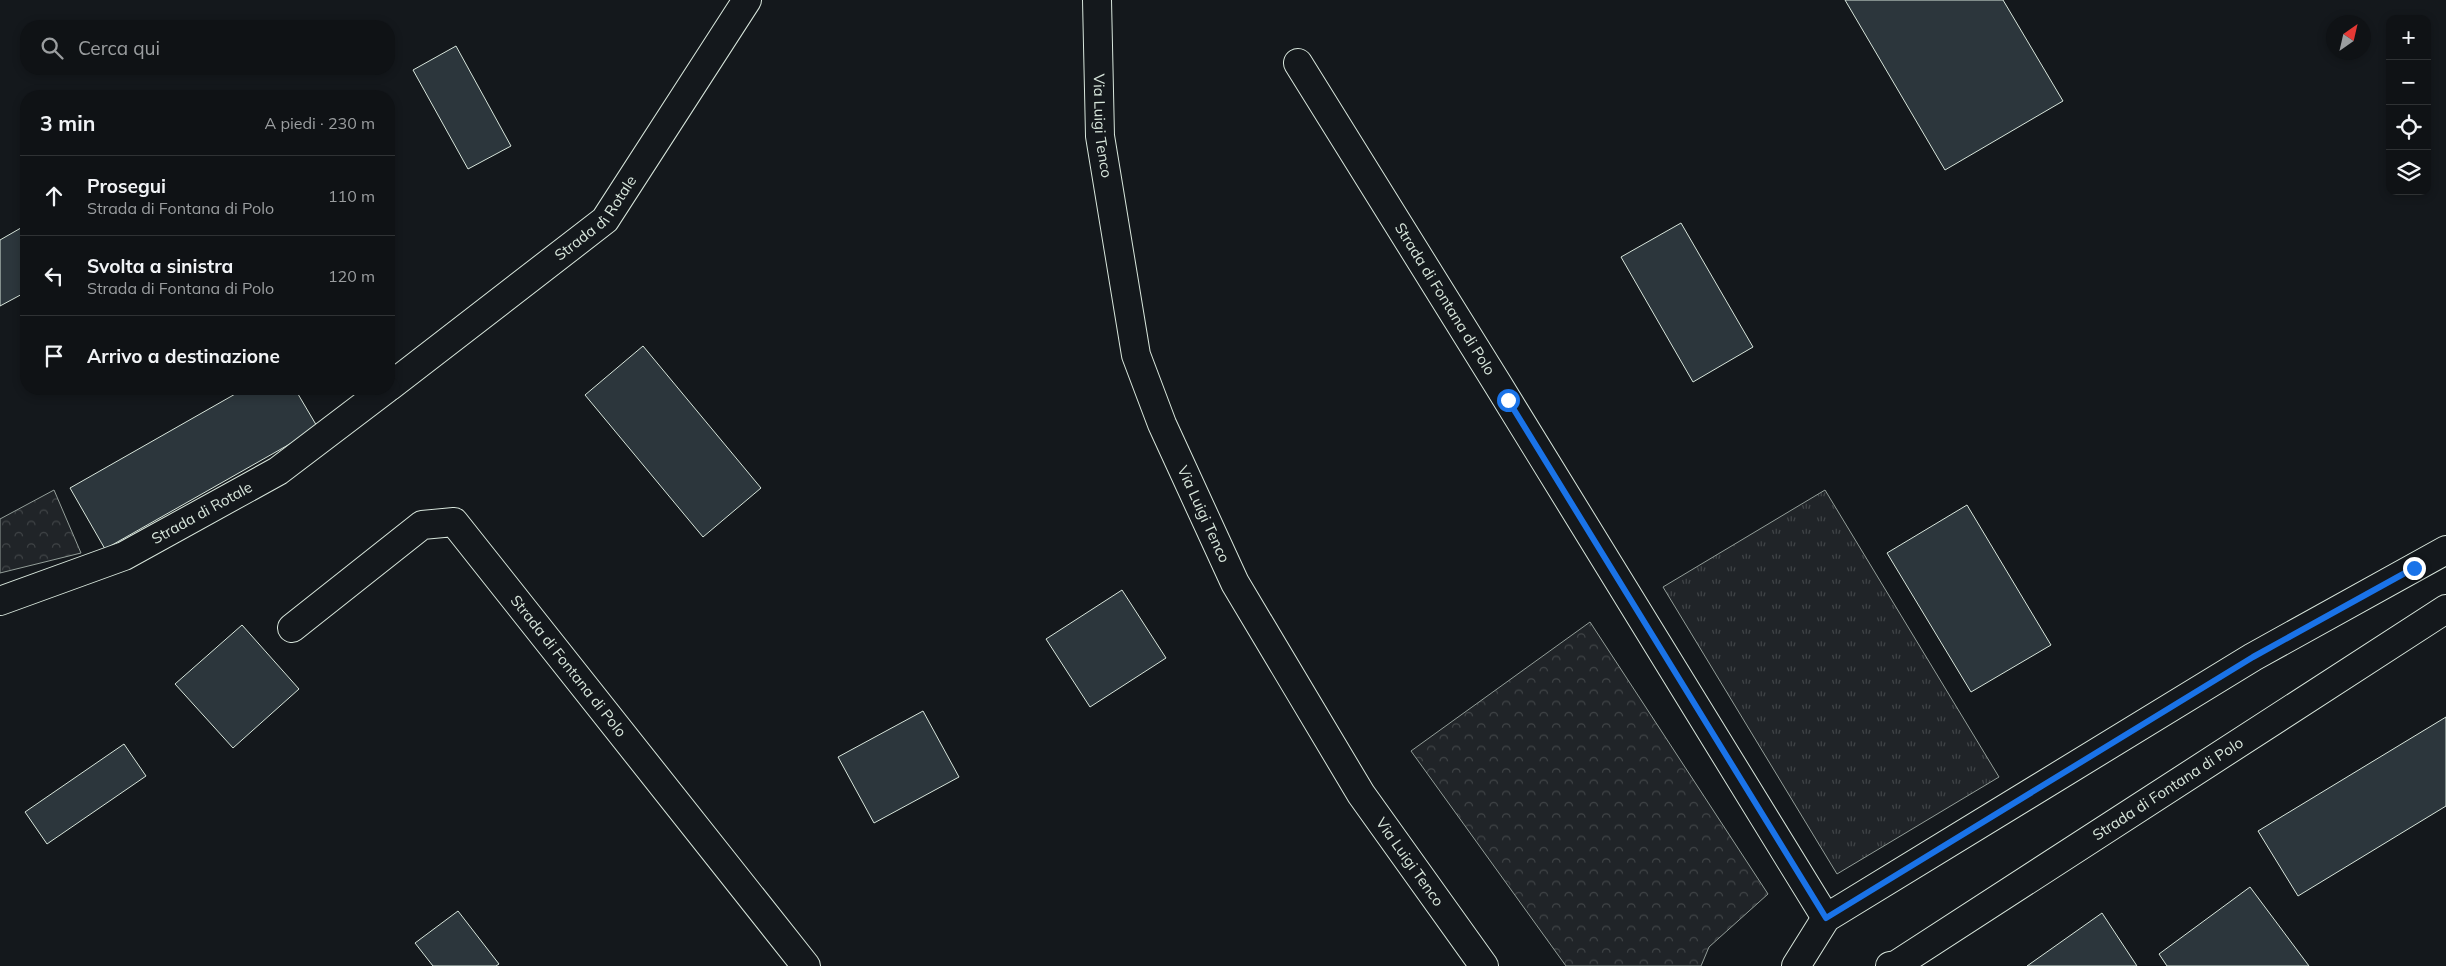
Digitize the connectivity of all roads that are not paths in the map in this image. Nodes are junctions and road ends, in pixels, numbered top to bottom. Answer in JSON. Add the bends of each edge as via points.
{"nodes":[{"id":1,"x":747,"y":0,"type":"edge"},
{"id":2,"x":1097,"y":0,"type":"edge"},
{"id":3,"x":1298,"y":63,"type":"dead end"},
{"id":4,"x":395,"y":382,"type":"edge"},
{"id":5,"x":378,"y":395,"type":"edge"},
{"id":6,"x":2446,"y":550,"type":"edge"},
{"id":7,"x":0,"y":602,"type":"edge"},
{"id":8,"x":2446,"y":609,"type":"edge"},
{"id":9,"x":292,"y":628,"type":"dead end"},
{"id":10,"x":1826,"y":918,"type":"junction"},
{"id":11,"x":806,"y":966,"type":"edge"},
{"id":12,"x":1484,"y":966,"type":"edge"},
{"id":13,"x":1796,"y":966,"type":"edge"},
{"id":14,"x":1890,"y":966,"type":"edge"}],
"edges":[{"from":1,"to":4,"type":"street","name":"Strada di Rotale","via":[[605,220]]},
{"from":2,"to":12,"type":"street","name":"Via Luigi Tenco","via":[[1100,136],[1136,355],[1162,424],[1234,583],[1361,794]]},
{"from":3,"to":10,"type":"street","name":"Strada di Fontana di Polo"},
{"from":5,"to":7,"type":"street","name":"Strada di Rotale","via":[[269,476],[124,556]]},
{"from":6,"to":10,"type":"street","via":[[2253,657]]},
{"from":8,"to":14,"type":"street","name":"Strada di Fontana di Polo"},
{"from":9,"to":11,"type":"street","name":"Strada di Fontana di Polo","via":[[422,525],[454,522]]},
{"from":10,"to":13,"type":"street"}]}
